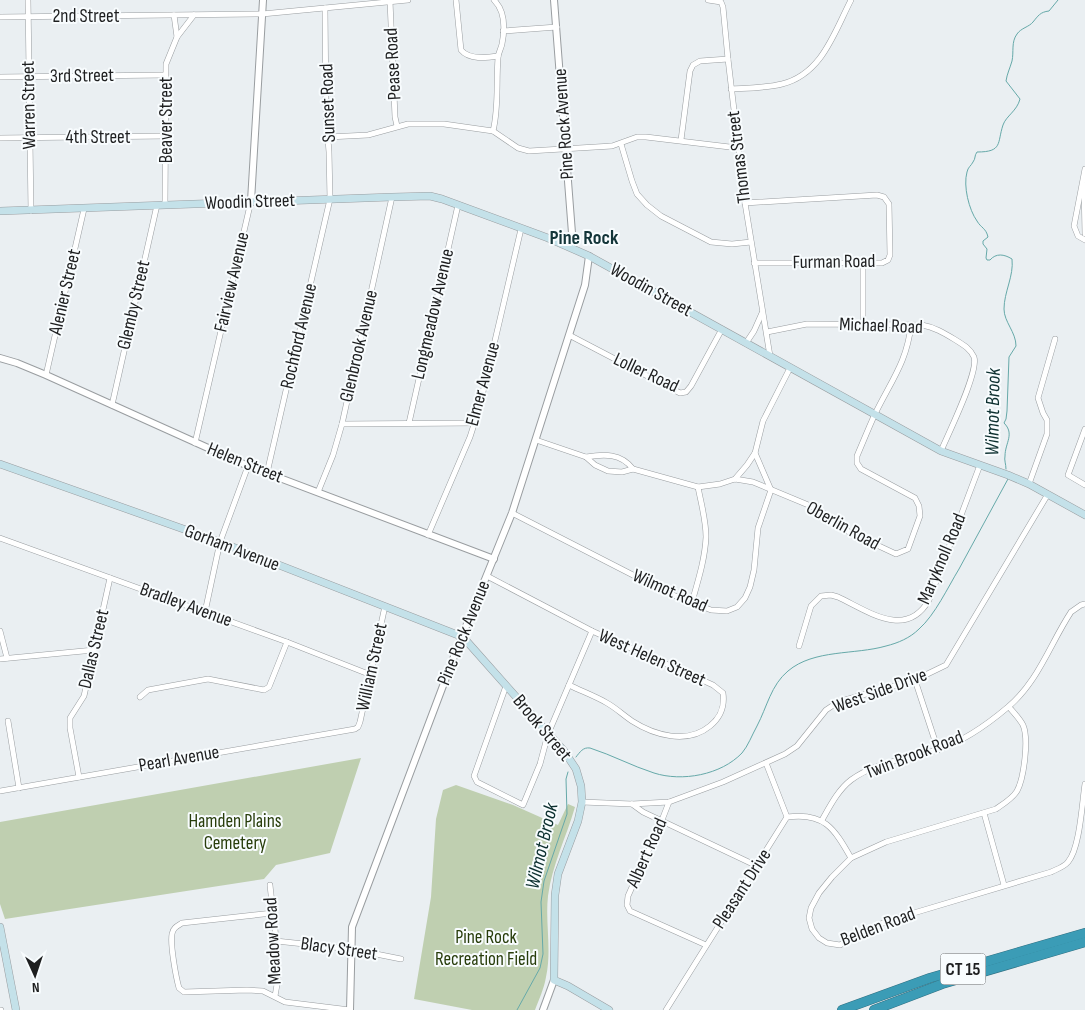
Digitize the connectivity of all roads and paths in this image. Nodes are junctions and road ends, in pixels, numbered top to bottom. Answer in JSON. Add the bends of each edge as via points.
{"nodes":[{"id":1,"x":28,"y":0,"type":"edge"},
{"id":2,"x":263,"y":0,"type":"edge"},
{"id":3,"x":408,"y":0,"type":"edge"},
{"id":4,"x":456,"y":0,"type":"edge"},
{"id":5,"x":494,"y":0,"type":"edge"},
{"id":6,"x":554,"y":0,"type":"edge"},
{"id":7,"x":708,"y":0,"type":"edge"},
{"id":8,"x":851,"y":0,"type":"edge"},
{"id":9,"x":390,"y":1,"type":"junction"},
{"id":10,"x":326,"y":8,"type":"junction"},
{"id":11,"x":262,"y":14,"type":"junction"},
{"id":12,"x":174,"y":15,"type":"junction"},
{"id":13,"x":194,"y":15,"type":"junction"},
{"id":14,"x":28,"y":16,"type":"junction"},
{"id":15,"x":0,"y":17,"type":"edge"},
{"id":16,"x":557,"y":27,"type":"junction"},
{"id":17,"x":504,"y":31,"type":"junction"},
{"id":18,"x":178,"y":37,"type":"junction"},
{"id":19,"x":498,"y":56,"type":"junction"},
{"id":20,"x":728,"y":59,"type":"junction"},
{"id":21,"x":165,"y":75,"type":"junction"},
{"id":22,"x":0,"y":77,"type":"edge"},
{"id":23,"x":28,"y":77,"type":"junction"},
{"id":24,"x":731,"y":89,"type":"junction"},
{"id":25,"x":397,"y":126,"type":"junction"},
{"id":26,"x":493,"y":131,"type":"junction"},
{"id":27,"x":166,"y":136,"type":"junction"},
{"id":28,"x":29,"y":137,"type":"junction"},
{"id":29,"x":328,"y":137,"type":"junction"},
{"id":30,"x":0,"y":138,"type":"edge"},
{"id":31,"x":681,"y":140,"type":"junction"},
{"id":32,"x":621,"y":144,"type":"junction"},
{"id":33,"x":738,"y":148,"type":"junction"},
{"id":34,"x":566,"y":149,"type":"junction"},
{"id":35,"x":1085,"y":169,"type":"edge"},
{"id":36,"x":1084,"y":177,"type":"junction"},
{"id":37,"x":392,"y":197,"type":"junction"},
{"id":38,"x":330,"y":199,"type":"junction"},
{"id":39,"x":251,"y":201,"type":"junction"},
{"id":40,"x":745,"y":203,"type":"junction"},
{"id":41,"x":157,"y":205,"type":"junction"},
{"id":42,"x":165,"y":205,"type":"junction"},
{"id":43,"x":458,"y":205,"type":"junction"},
{"id":44,"x":84,"y":209,"type":"junction"},
{"id":45,"x":30,"y":210,"type":"junction"},
{"id":46,"x":0,"y":211,"type":"edge"},
{"id":47,"x":521,"y":228,"type":"junction"},
{"id":48,"x":1085,"y":234,"type":"edge"},
{"id":49,"x":1085,"y":240,"type":"edge"},
{"id":50,"x":751,"y":242,"type":"junction"},
{"id":51,"x":571,"y":247,"type":"junction"},
{"id":52,"x":589,"y":256,"type":"junction"},
{"id":53,"x":754,"y":263,"type":"junction"},
{"id":54,"x":863,"y":263,"type":"junction"},
{"id":55,"x":763,"y":312,"type":"junction"},
{"id":56,"x":863,"y":324,"type":"junction"},
{"id":57,"x":911,"y":325,"type":"junction"},
{"id":58,"x":722,"y":329,"type":"junction"},
{"id":59,"x":767,"y":332,"type":"junction"},
{"id":60,"x":569,"y":335,"type":"junction"},
{"id":61,"x":1055,"y":339,"type":"dead end"},
{"id":62,"x":746,"y":343,"type":"junction"},
{"id":63,"x":770,"y":356,"type":"junction"},
{"id":64,"x":0,"y":358,"type":"edge"},
{"id":65,"x":790,"y":368,"type":"junction"},
{"id":66,"x":46,"y":375,"type":"junction"},
{"id":67,"x":112,"y":405,"type":"junction"},
{"id":68,"x":875,"y":414,"type":"junction"},
{"id":69,"x":409,"y":423,"type":"junction"},
{"id":70,"x":474,"y":423,"type":"junction"},
{"id":71,"x":342,"y":424,"type":"junction"},
{"id":72,"x":1085,"y":429,"type":"edge"},
{"id":73,"x":536,"y":440,"type":"junction"},
{"id":74,"x":195,"y":443,"type":"junction"},
{"id":75,"x":941,"y":451,"type":"junction"},
{"id":76,"x":755,"y":453,"type":"junction"},
{"id":77,"x":586,"y":457,"type":"junction"},
{"id":78,"x":0,"y":464,"type":"edge"},
{"id":79,"x":980,"y":465,"type":"junction"},
{"id":80,"x":248,"y":466,"type":"junction"},
{"id":81,"x":633,"y":469,"type":"junction"},
{"id":82,"x":268,"y":473,"type":"junction"},
{"id":83,"x":735,"y":479,"type":"junction"},
{"id":84,"x":1029,"y":484,"type":"junction"},
{"id":85,"x":1085,"y":485,"type":"edge"},
{"id":86,"x":698,"y":487,"type":"junction"},
{"id":87,"x":771,"y":490,"type":"junction"},
{"id":88,"x":318,"y":492,"type":"junction"},
{"id":89,"x":1048,"y":494,"type":"junction"},
{"id":90,"x":512,"y":513,"type":"junction"},
{"id":91,"x":1085,"y":516,"type":"edge"},
{"id":92,"x":428,"y":535,"type":"junction"},
{"id":93,"x":0,"y":538,"type":"edge"},
{"id":94,"x":220,"y":542,"type":"junction"},
{"id":95,"x":494,"y":559,"type":"junction"},
{"id":96,"x":487,"y":576,"type":"junction"},
{"id":97,"x":110,"y":578,"type":"junction"},
{"id":98,"x":692,"y":602,"type":"junction"},
{"id":99,"x":1085,"y":604,"type":"edge"},
{"id":100,"x":385,"y":606,"type":"junction"},
{"id":101,"x":205,"y":612,"type":"junction"},
{"id":102,"x":0,"y":631,"type":"edge"},
{"id":103,"x":592,"y":631,"type":"junction"},
{"id":104,"x":463,"y":637,"type":"junction"},
{"id":105,"x":287,"y":642,"type":"junction"},
{"id":106,"x":799,"y":646,"type":"dead end"},
{"id":107,"x":94,"y":650,"type":"junction"},
{"id":108,"x":8,"y":658,"type":"junction"},
{"id":109,"x":0,"y":659,"type":"edge"},
{"id":110,"x":371,"y":675,"type":"junction"},
{"id":111,"x":915,"y":680,"type":"junction"},
{"id":112,"x":569,"y":685,"type":"junction"},
{"id":113,"x":506,"y":686,"type":"junction"},
{"id":114,"x":140,"y":697,"type":"dead end"},
{"id":115,"x":1009,"y":707,"type":"junction"},
{"id":116,"x":8,"y":721,"type":"dead end"},
{"id":117,"x":358,"y":727,"type":"joint"},
{"id":118,"x":548,"y":734,"type":"junction"},
{"id":119,"x":938,"y":750,"type":"junction"},
{"id":120,"x":766,"y":762,"type":"junction"},
{"id":121,"x":79,"y":777,"type":"junction"},
{"id":122,"x":1085,"y":784,"type":"edge"},
{"id":123,"x":19,"y":788,"type":"junction"},
{"id":124,"x":0,"y":791,"type":"edge"},
{"id":125,"x":582,"y":802,"type":"junction"},
{"id":126,"x":669,"y":802,"type":"junction"},
{"id":127,"x":632,"y":804,"type":"junction"},
{"id":128,"x":984,"y":813,"type":"junction"},
{"id":129,"x":787,"y":817,"type":"junction"},
{"id":130,"x":662,"y":820,"type":"junction"},
{"id":131,"x":822,"y":820,"type":"junction"},
{"id":132,"x":851,"y":858,"type":"junction"},
{"id":133,"x":757,"y":866,"type":"junction"},
{"id":134,"x":270,"y":885,"type":"dead end"},
{"id":135,"x":1004,"y":886,"type":"junction"},
{"id":136,"x":273,"y":913,"type":"junction"},
{"id":137,"x":0,"y":927,"type":"edge"},
{"id":138,"x":1085,"y":933,"type":"edge"},
{"id":139,"x":276,"y":941,"type":"junction"},
{"id":140,"x":1085,"y":942,"type":"edge"},
{"id":141,"x":706,"y":946,"type":"junction"},
{"id":142,"x":350,"y":949,"type":"junction"},
{"id":143,"x":401,"y":959,"type":"dead end"},
{"id":144,"x":554,"y":980,"type":"junction"},
{"id":145,"x":276,"y":996,"type":"junction"},
{"id":146,"x":16,"y":1010,"type":"edge"},
{"id":147,"x":350,"y":1010,"type":"edge"},
{"id":148,"x":543,"y":1010,"type":"edge"},
{"id":149,"x":609,"y":1010,"type":"edge"},
{"id":150,"x":666,"y":1010,"type":"edge"},
{"id":151,"x":842,"y":1010,"type":"edge"},
{"id":152,"x":874,"y":1010,"type":"edge"}],
"edges":[{"from":1,"to":14,"type":"street","name":"Warren Street"},
{"from":2,"to":11,"type":"street","name":"Fairview Avenue"},
{"from":3,"to":9,"type":"street","name":"2nd Street"},
{"from":4,"to":19,"type":"street","via":[[464,54],[488,58]]},
{"from":5,"to":17,"type":"street","via":[[500,10]]},
{"from":6,"to":16,"type":"street","name":"Pine Rock Avenue"},
{"from":7,"to":20,"type":"street","name":"Thomas Street","via":[[721,2],[724,7]]},
{"from":8,"to":24,"type":"street","via":[[824,54],[813,68],[781,84]]},
{"from":9,"to":10,"type":"street","name":"2nd Street"},
{"from":9,"to":25,"type":"street","name":"Pease Road"},
{"from":10,"to":11,"type":"street","name":"2nd Street"},
{"from":10,"to":29,"type":"street","name":"Sunset Road"},
{"from":11,"to":13,"type":"street","name":"2nd Street"},
{"from":11,"to":39,"type":"street","name":"Fairview Avenue"},
{"from":12,"to":13,"type":"street","name":"2nd Street"},
{"from":12,"to":14,"type":"street","name":"2nd Street"},
{"from":12,"to":18,"type":"street"},
{"from":13,"to":18,"type":"street","name":"Beaver Street"},
{"from":14,"to":15,"type":"street","name":"2nd Street"},
{"from":14,"to":23,"type":"street","name":"Warren Street"},
{"from":16,"to":17,"type":"street"},
{"from":16,"to":34,"type":"street","name":"Pine Rock Avenue"},
{"from":17,"to":19,"type":"street"},
{"from":18,"to":21,"type":"street","name":"Beaver Street"},
{"from":19,"to":26,"type":"street","via":[[498,106]]},
{"from":20,"to":24,"type":"street","name":"Thomas Street"},
{"from":20,"to":31,"type":"street","via":[[693,64]]},
{"from":21,"to":23,"type":"street","name":"3rd Street"},
{"from":21,"to":27,"type":"street","name":"Beaver Street"},
{"from":22,"to":23,"type":"street","name":"3rd Street"},
{"from":23,"to":28,"type":"street","name":"Warren Street"},
{"from":24,"to":33,"type":"street","name":"Thomas Street"},
{"from":25,"to":26,"type":"street","via":[[444,124]]},
{"from":25,"to":29,"type":"street","via":[[368,135]]},
{"from":26,"to":34,"type":"street","via":[[523,150]]},
{"from":27,"to":28,"type":"street","name":"4th Street"},
{"from":27,"to":42,"type":"street","name":"Beaver Street"},
{"from":28,"to":30,"type":"street","name":"4th Street"},
{"from":28,"to":45,"type":"street","name":"Warren Street"},
{"from":29,"to":38,"type":"street","name":"Sunset Road"},
{"from":31,"to":32,"type":"street","via":[[638,137]]},
{"from":31,"to":33,"type":"street"},
{"from":32,"to":34,"type":"street"},
{"from":32,"to":50,"type":"street","via":[[637,194],[661,216],[711,242]]},
{"from":33,"to":40,"type":"street","name":"Thomas Street"},
{"from":34,"to":51,"type":"street","name":"Pine Rock Avenue"},
{"from":35,"to":36,"type":"street"},
{"from":36,"to":48,"type":"street"},
{"from":36,"to":49,"type":"street","via":[[1074,226],[1078,236]]},
{"from":37,"to":38,"type":"main road","name":"Woodin Street"},
{"from":37,"to":43,"type":"main road","name":"Woodin Street","via":[[430,196]]},
{"from":37,"to":71,"type":"street","name":"Glenbrook Avenue"},
{"from":38,"to":39,"type":"main road","name":"Woodin Street"},
{"from":38,"to":82,"type":"street","name":"Rochford Avenue"},
{"from":39,"to":42,"type":"main road","name":"Woodin Street"},
{"from":39,"to":74,"type":"street","name":"Fairview Avenue"},
{"from":40,"to":50,"type":"street","name":"Thomas Street"},
{"from":40,"to":54,"type":"street","name":"Furman Road","via":[[881,196],[889,204],[890,255],[882,263]]},
{"from":41,"to":42,"type":"main road","name":"Woodin Street"},
{"from":41,"to":44,"type":"main road","name":"Woodin Street"},
{"from":41,"to":67,"type":"street","name":"Glemby Street"},
{"from":43,"to":47,"type":"main road","name":"Woodin Street"},
{"from":43,"to":69,"type":"street","name":"Longmeadow Avenue"},
{"from":44,"to":45,"type":"main road","name":"Woodin Street"},
{"from":44,"to":66,"type":"street","name":"Alenier Street"},
{"from":45,"to":46,"type":"main road","name":"Woodin Street"},
{"from":47,"to":51,"type":"main road","name":"Woodin Street"},
{"from":47,"to":70,"type":"street","name":"Elmer Avenue"},
{"from":50,"to":53,"type":"street","name":"Thomas Street"},
{"from":51,"to":52,"type":"main road","name":"Woodin Street"},
{"from":52,"to":58,"type":"main road","name":"Woodin Street"},
{"from":52,"to":60,"type":"street","name":"Pine Rock Avenue","via":[[585,285]]},
{"from":53,"to":54,"type":"street","name":"Furman Road"},
{"from":53,"to":55,"type":"street","name":"Thomas Street"},
{"from":54,"to":56,"type":"street"},
{"from":55,"to":59,"type":"street","name":"Thomas Street"},
{"from":55,"to":62,"type":"street"},
{"from":56,"to":57,"type":"street","name":"Michael Road"},
{"from":56,"to":59,"type":"street","name":"Michael Road","via":[[807,324]]},
{"from":57,"to":68,"type":"street","name":"Oberlin Road","via":[[903,362]]},
{"from":57,"to":75,"type":"street","name":"Michael Road","via":[[939,330],[968,348],[974,357],[975,367]]},
{"from":58,"to":60,"type":"street","name":"Loller Road","via":[[691,386],[680,393]]},
{"from":58,"to":62,"type":"main road","name":"Woodin Street"},
{"from":59,"to":63,"type":"street","name":"Thomas Street"},
{"from":60,"to":73,"type":"street","name":"Pine Rock Avenue"},
{"from":61,"to":84,"type":"street","via":[[1038,398],[1048,420],[1047,434]]},
{"from":62,"to":63,"type":"main road","name":"Woodin Street"},
{"from":63,"to":65,"type":"main road","name":"Woodin Street"},
{"from":64,"to":66,"type":"street","name":"Helen Street"},
{"from":65,"to":68,"type":"main road","name":"Woodin Street"},
{"from":65,"to":76,"type":"street","via":[[763,421]]},
{"from":66,"to":67,"type":"street","name":"Helen Street"},
{"from":67,"to":74,"type":"street","name":"Helen Street"},
{"from":68,"to":75,"type":"main road","name":"Woodin Street"},
{"from":68,"to":87,"type":"street","name":"Oberlin Road","via":[[857,456],[858,463],[861,469],[915,498],[920,516],[908,549],[896,554],[849,532],[818,509]]},
{"from":69,"to":70,"type":"street"},
{"from":69,"to":71,"type":"street"},
{"from":70,"to":92,"type":"street","name":"Elmer Avenue"},
{"from":71,"to":88,"type":"street","name":"Glenbrook Avenue"},
{"from":72,"to":85,"type":"street","via":[[1068,476]]},
{"from":73,"to":77,"type":"street","name":"Oberlin Road"},
{"from":73,"to":90,"type":"street","name":"Pine Rock Avenue"},
{"from":74,"to":80,"type":"street","name":"Helen Street"},
{"from":75,"to":79,"type":"main road","name":"Woodin Street"},
{"from":76,"to":83,"type":"street"},
{"from":76,"to":87,"type":"street"},
{"from":77,"to":81,"type":"street","name":"Oberlin Road","via":[[608,471]]},
{"from":77,"to":81,"type":"street","name":"Oberlin Road","via":[[614,456],[627,461]]},
{"from":78,"to":94,"type":"main road","name":"Gorham Avenue"},
{"from":79,"to":84,"type":"main road","name":"Woodin Street"},
{"from":79,"to":106,"type":"street","name":"Maryknoll Road","via":[[924,608],[905,621],[892,621],[838,597],[821,596],[811,606]]},
{"from":80,"to":82,"type":"street","name":"Helen Street"},
{"from":80,"to":94,"type":"street"},
{"from":81,"to":86,"type":"street","name":"Oberlin Road"},
{"from":82,"to":88,"type":"street","name":"Helen Street"},
{"from":83,"to":86,"type":"street","name":"Oberlin Road"},
{"from":83,"to":87,"type":"street","name":"Oberlin Road"},
{"from":84,"to":89,"type":"main road","name":"Woodin Street"},
{"from":86,"to":98,"type":"street","via":[[706,537]]},
{"from":87,"to":98,"type":"street","name":"Wilmot Road","via":[[758,528],[754,570],[745,598],[737,608],[727,612]]},
{"from":88,"to":92,"type":"street","name":"Helen Street"},
{"from":89,"to":91,"type":"main road","name":"Woodin Street"},
{"from":89,"to":111,"type":"street","name":"West Side Drive","via":[[946,665]]},
{"from":90,"to":95,"type":"street","name":"Pine Rock Avenue"},
{"from":90,"to":98,"type":"street","name":"Wilmot Road","via":[[668,593]]},
{"from":92,"to":95,"type":"street","name":"Helen Street"},
{"from":93,"to":97,"type":"street","name":"Bradley Avenue"},
{"from":94,"to":100,"type":"main road","name":"Gorham Avenue"},
{"from":94,"to":101,"type":"street"},
{"from":95,"to":96,"type":"street","name":"Pine Rock Avenue"},
{"from":96,"to":103,"type":"street","name":"West Helen Street"},
{"from":96,"to":104,"type":"street","name":"Pine Rock Avenue"},
{"from":97,"to":101,"type":"street","name":"Bradley Avenue"},
{"from":97,"to":107,"type":"street","name":"Dallas Street"},
{"from":99,"to":115,"type":"street","name":"Twin Brook Road","via":[[1071,612],[1033,680]]},
{"from":100,"to":104,"type":"main road","name":"Gorham Avenue"},
{"from":100,"to":110,"type":"street","name":"William Street"},
{"from":101,"to":105,"type":"street","name":"Bradley Avenue"},
{"from":102,"to":108,"type":"street"},
{"from":103,"to":112,"type":"street"},
{"from":103,"to":112,"type":"street","name":"West Helen Street","via":[[713,686],[723,693],[722,712],[704,731],[667,736],[639,725],[608,703]]},
{"from":104,"to":113,"type":"main road","name":"Brook Street"},
{"from":104,"to":142,"type":"street","name":"Pine Rock Avenue","via":[[355,916]]},
{"from":105,"to":110,"type":"street","name":"Bradley Avenue"},
{"from":105,"to":114,"type":"street","via":[[264,690],[208,679],[148,690]]},
{"from":107,"to":108,"type":"street"},
{"from":107,"to":121,"type":"street","name":"Dallas Street","via":[[84,696],[70,718]]},
{"from":108,"to":109,"type":"street"},
{"from":110,"to":117,"type":"street","name":"William Street"},
{"from":111,"to":119,"type":"street"},
{"from":111,"to":120,"type":"street","name":"West Side Drive","via":[[838,702],[826,710],[797,746]]},
{"from":112,"to":118,"type":"street"},
{"from":113,"to":118,"type":"main road","name":"Brook Street"},
{"from":113,"to":118,"type":"street","via":[[474,776],[477,782],[523,805]]},
{"from":115,"to":119,"type":"street","name":"Twin Brook Road","via":[[963,738]]},
{"from":115,"to":128,"type":"street","name":"Belden Road","via":[[1023,723],[1026,732],[1020,779],[1016,792],[1007,801]]},
{"from":116,"to":123,"type":"street"},
{"from":117,"to":121,"type":"street","name":"Pearl Avenue"},
{"from":118,"to":125,"type":"main road","name":"Brook Street","via":[[576,769]]},
{"from":119,"to":131,"type":"street","name":"Twin Brook Road","via":[[863,772],[841,791]]},
{"from":120,"to":126,"type":"street","name":"West Side Drive"},
{"from":120,"to":129,"type":"street"},
{"from":121,"to":123,"type":"street","name":"Pearl Avenue"},
{"from":122,"to":135,"type":"street","name":"Belden Road","via":[[1076,846],[1068,862],[1051,872]]},
{"from":123,"to":124,"type":"street","name":"Pearl Avenue"},
{"from":125,"to":127,"type":"street","name":"West Side Drive"},
{"from":125,"to":144,"type":"main road","name":"Brook Street","via":[[558,874]]},
{"from":126,"to":127,"type":"street","name":"West Side Drive"},
{"from":126,"to":130,"type":"street","name":"Albert Road"},
{"from":127,"to":130,"type":"street"},
{"from":128,"to":132,"type":"street","name":"Belden Road","via":[[886,842]]},
{"from":128,"to":135,"type":"street"},
{"from":129,"to":131,"type":"street","via":[[799,815]]},
{"from":129,"to":133,"type":"street","name":"Pleasant Drive"},
{"from":130,"to":133,"type":"street"},
{"from":130,"to":141,"type":"street","name":"Albert Road","via":[[628,896],[627,905],[630,911]]},
{"from":131,"to":132,"type":"street"},
{"from":132,"to":135,"type":"street","name":"Belden Road","via":[[832,877],[811,908],[812,929],[827,943],[840,945],[887,921]]},
{"from":133,"to":141,"type":"street","name":"Pleasant Drive"},
{"from":134,"to":136,"type":"street","name":"Meadow Road"},
{"from":136,"to":139,"type":"street","name":"Meadow Road"},
{"from":136,"to":145,"type":"street","via":[[182,923],[172,934],[179,988],[184,992],[247,990]]},
{"from":137,"to":146,"type":"main road"},
{"from":138,"to":151,"type":"highway","number":"CT 15","via":[[930,978]]},
{"from":139,"to":142,"type":"street","name":"Blacy Street"},
{"from":139,"to":145,"type":"street","name":"Meadow Road"},
{"from":140,"to":152,"type":"highway","number":"CT 15","via":[[942,984]]},
{"from":141,"to":150,"type":"street","name":"Pleasant Drive"},
{"from":142,"to":143,"type":"street","name":"Blacy Street"},
{"from":142,"to":147,"type":"street","name":"Pine Rock Avenue"},
{"from":144,"to":148,"type":"street","name":"Brook Street"},
{"from":144,"to":149,"type":"main road"},
{"from":145,"to":147,"type":"street","via":[[285,1002]]}]}
